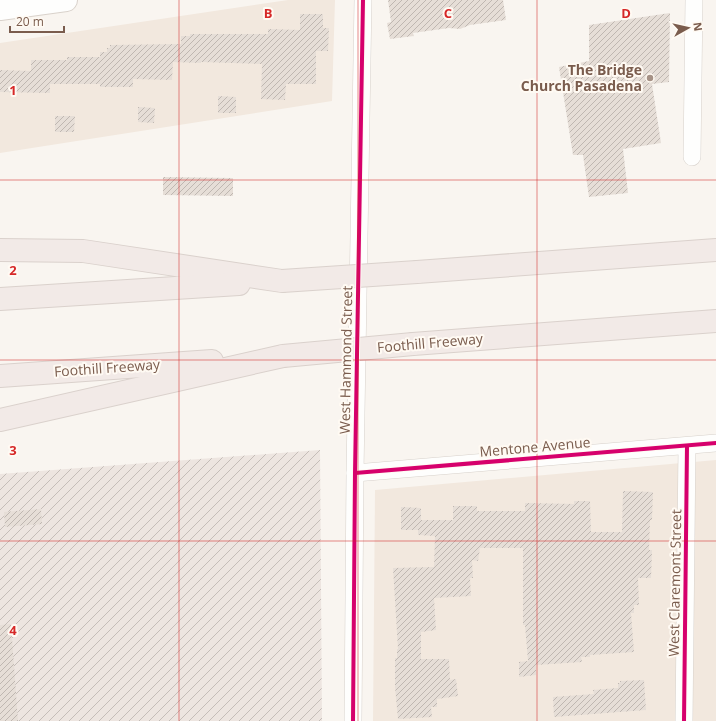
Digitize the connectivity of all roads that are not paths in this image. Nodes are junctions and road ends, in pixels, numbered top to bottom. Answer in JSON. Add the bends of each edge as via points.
{"nodes":[{"id":1,"x":66,"y":0,"type":"edge"},
{"id":2,"x":363,"y":0,"type":"edge"},
{"id":3,"x":694,"y":0,"type":"edge"},
{"id":4,"x":26,"y":3,"type":"edge"},
{"id":5,"x":0,"y":9,"type":"edge"},
{"id":6,"x":692,"y":157,"type":"dead end"},
{"id":7,"x":0,"y":250,"type":"edge"},
{"id":8,"x":716,"y":250,"type":"edge"},
{"id":9,"x":282,"y":281,"type":"junction"},
{"id":10,"x":0,"y":299,"type":"edge"},
{"id":11,"x":716,"y":322,"type":"edge"},
{"id":12,"x":283,"y":356,"type":"junction"},
{"id":13,"x":0,"y":376,"type":"edge"},
{"id":14,"x":0,"y":420,"type":"edge"},
{"id":15,"x":716,"y":444,"type":"edge"},
{"id":16,"x":687,"y":446,"type":"junction"},
{"id":17,"x":355,"y":473,"type":"junction"},
{"id":18,"x":353,"y":721,"type":"edge"},
{"id":19,"x":684,"y":721,"type":"edge"}],
"edges":[{"from":1,"to":4,"type":"main road"},
{"from":2,"to":17,"type":"street","name":"West Hammond Street"},
{"from":3,"to":6,"type":"street"},
{"from":4,"to":5,"type":"main road"},
{"from":7,"to":9,"type":"highway","via":[[83,251]]},
{"from":8,"to":9,"type":"highway","bridge":true},
{"from":9,"to":10,"type":"highway"},
{"from":11,"to":12,"type":"highway","name":"Foothill Freeway","bridge":true},
{"from":12,"to":13,"type":"highway","name":"Foothill Freeway"},
{"from":12,"to":14,"type":"highway"},
{"from":15,"to":16,"type":"street","name":"Mentone Avenue"},
{"from":16,"to":17,"type":"street","name":"Mentone Avenue"},
{"from":16,"to":19,"type":"street","name":"West Claremont Street"},
{"from":17,"to":18,"type":"street","name":"West Hammond Street"}]}
